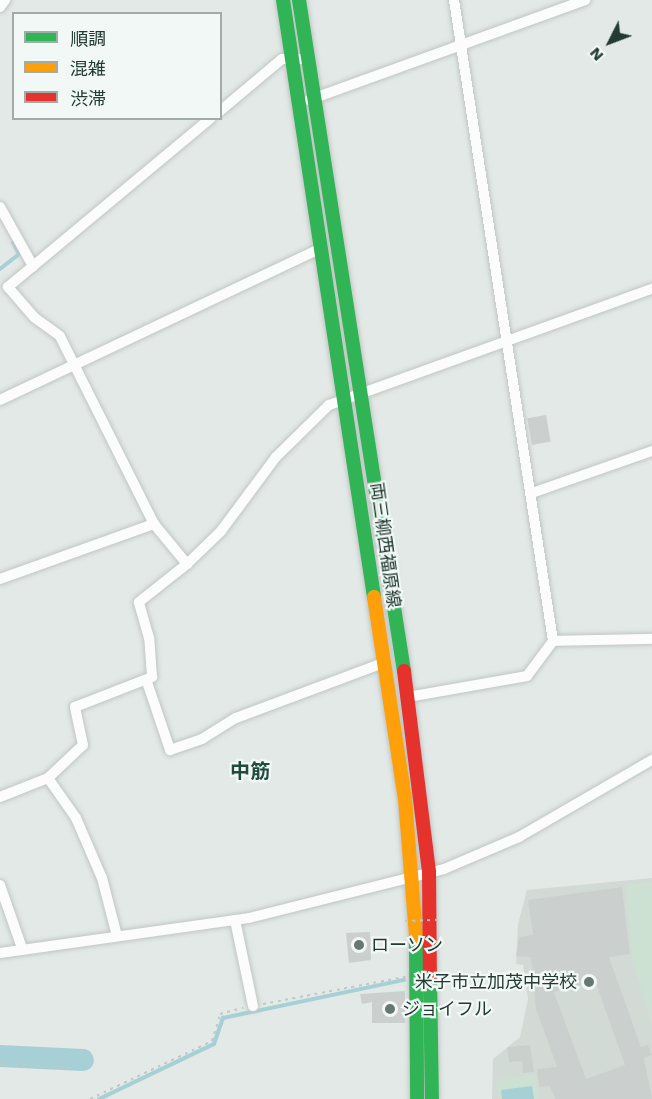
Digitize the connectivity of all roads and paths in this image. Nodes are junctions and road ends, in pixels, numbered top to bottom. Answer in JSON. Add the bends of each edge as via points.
{"nodes":[{"id":1,"x":5,"y":0,"type":"edge"},
{"id":2,"x":283,"y":0,"type":"edge"},
{"id":3,"x":299,"y":0,"type":"edge"},
{"id":4,"x":454,"y":0,"type":"edge"},
{"id":5,"x":586,"y":0,"type":"edge"},
{"id":6,"x":0,"y":7,"type":"edge"},
{"id":7,"x":461,"y":45,"type":"junction"},
{"id":8,"x":293,"y":57,"type":"junction"},
{"id":9,"x":309,"y":59,"type":"junction"},
{"id":10,"x":316,"y":99,"type":"junction"},
{"id":11,"x":300,"y":102,"type":"junction"},
{"id":12,"x":222,"y":109,"type":"edge"},
{"id":13,"x":209,"y":120,"type":"edge"},
{"id":14,"x":0,"y":207,"type":"edge"},
{"id":15,"x":320,"y":249,"type":"junction"},
{"id":16,"x":33,"y":266,"type":"junction"},
{"id":17,"x":652,"y":289,"type":"edge"},
{"id":18,"x":507,"y":341,"type":"junction"},
{"id":19,"x":72,"y":365,"type":"junction"},
{"id":20,"x":360,"y":392,"type":"junction"},
{"id":21,"x":344,"y":399,"type":"junction"},
{"id":22,"x":0,"y":400,"type":"edge"},
{"id":23,"x":652,"y":451,"type":"edge"},
{"id":24,"x":532,"y":493,"type":"junction"},
{"id":25,"x":154,"y":524,"type":"junction"},
{"id":26,"x":188,"y":564,"type":"junction"},
{"id":27,"x":0,"y":579,"type":"edge"},
{"id":28,"x":652,"y":639,"type":"edge"},
{"id":29,"x":553,"y":641,"type":"junction"},
{"id":30,"x":383,"y":663,"type":"junction"},
{"id":31,"x":147,"y":682,"type":"junction"},
{"id":32,"x":408,"y":697,"type":"junction"},
{"id":33,"x":652,"y":760,"type":"edge"},
{"id":34,"x":48,"y":778,"type":"junction"},
{"id":35,"x":0,"y":798,"type":"edge"},
{"id":36,"x":429,"y":872,"type":"junction"},
{"id":37,"x":414,"y":876,"type":"junction"},
{"id":38,"x":0,"y":885,"type":"edge"},
{"id":39,"x":406,"y":909,"type":"dead end"},
{"id":40,"x":441,"y":914,"type":"dead end"},
{"id":41,"x":235,"y":920,"type":"junction"},
{"id":42,"x":439,"y":920,"type":"dead end"},
{"id":43,"x":405,"y":921,"type":"dead end"},
{"id":44,"x":442,"y":924,"type":"dead end"},
{"id":45,"x":407,"y":929,"type":"dead end"},
{"id":46,"x":117,"y":936,"type":"junction"},
{"id":47,"x":22,"y":948,"type":"junction"},
{"id":48,"x":0,"y":953,"type":"edge"},
{"id":49,"x":410,"y":974,"type":"dead end"},
{"id":50,"x":405,"y":977,"type":"dead end"},
{"id":51,"x":410,"y":985,"type":"dead end"},
{"id":52,"x":252,"y":1006,"type":"junction"},
{"id":53,"x":0,"y":1064,"type":"edge"},
{"id":54,"x":70,"y":1067,"type":"dead end"},
{"id":55,"x":90,"y":1099,"type":"edge"},
{"id":56,"x":417,"y":1099,"type":"edge"},
{"id":57,"x":432,"y":1099,"type":"edge"}],
"edges":[{"from":1,"to":6,"type":"street"},
{"from":2,"to":8,"type":"main road","name":"両三柳西福原線"},
{"from":3,"to":9,"type":"main road","name":"両三柳西福原線"},
{"from":4,"to":7,"type":"street"},
{"from":5,"to":7,"type":"street"},
{"from":7,"to":10,"type":"street"},
{"from":7,"to":18,"type":"street"},
{"from":8,"to":9,"type":"street"},
{"from":8,"to":11,"type":"main road","name":"両三柳西福原線"},
{"from":8,"to":12,"type":"street","via":[[282,59]]},
{"from":9,"to":10,"type":"main road","name":"両三柳西福原線"},
{"from":10,"to":11,"type":"street"},
{"from":10,"to":20,"type":"main road","name":"両三柳西福原線"},
{"from":11,"to":15,"type":"main road","name":"両三柳西福原線"},
{"from":13,"to":16,"type":"street"},
{"from":14,"to":16,"type":"street"},
{"from":15,"to":19,"type":"street"},
{"from":15,"to":21,"type":"main road","name":"両三柳西福原線"},
{"from":16,"to":19,"type":"street","via":[[8,287],[34,317],[60,336]]},
{"from":17,"to":18,"type":"street"},
{"from":18,"to":20,"type":"street"},
{"from":18,"to":24,"type":"street"},
{"from":19,"to":22,"type":"street"},
{"from":19,"to":25,"type":"street"},
{"from":20,"to":21,"type":"street"},
{"from":20,"to":32,"type":"main road","name":"両三柳西福原線"},
{"from":21,"to":26,"type":"street","via":[[330,405],[276,457],[221,531]]},
{"from":21,"to":30,"type":"main road","name":"両三柳西福原線"},
{"from":23,"to":24,"type":"street"},
{"from":24,"to":29,"type":"street"},
{"from":25,"to":26,"type":"street"},
{"from":25,"to":27,"type":"street"},
{"from":26,"to":31,"type":"street","via":[[139,602],[149,638],[152,677]]},
{"from":28,"to":29,"type":"street"},
{"from":29,"to":32,"type":"street","via":[[527,676]]},
{"from":30,"to":31,"type":"street","via":[[236,718],[202,739],[170,750]]},
{"from":30,"to":37,"type":"main road","name":"両三柳西福原線"},
{"from":31,"to":34,"type":"street","via":[[75,707],[82,745]]},
{"from":32,"to":36,"type":"main road","name":"両三柳西福原線"},
{"from":33,"to":36,"type":"street","via":[[519,837]]},
{"from":34,"to":35,"type":"street"},
{"from":34,"to":46,"type":"street","via":[[76,818],[97,868]]},
{"from":36,"to":37,"type":"street"},
{"from":36,"to":57,"type":"main road","name":"両三柳西福原線"},
{"from":37,"to":41,"type":"street"},
{"from":37,"to":56,"type":"main road","name":"両三柳西福原線","via":[[420,1024]]},
{"from":38,"to":47,"type":"street"},
{"from":39,"to":45,"type":"path"},
{"from":40,"to":44,"type":"path"},
{"from":41,"to":46,"type":"street"},
{"from":41,"to":52,"type":"street"},
{"from":42,"to":43,"type":"path","bridge":true},
{"from":46,"to":47,"type":"street"},
{"from":47,"to":48,"type":"street"},
{"from":49,"to":51,"type":"path"},
{"from":50,"to":52,"type":"path"},
{"from":52,"to":55,"type":"path","via":[[222,1013],[212,1041]]},
{"from":53,"to":54,"type":"path"}]}
